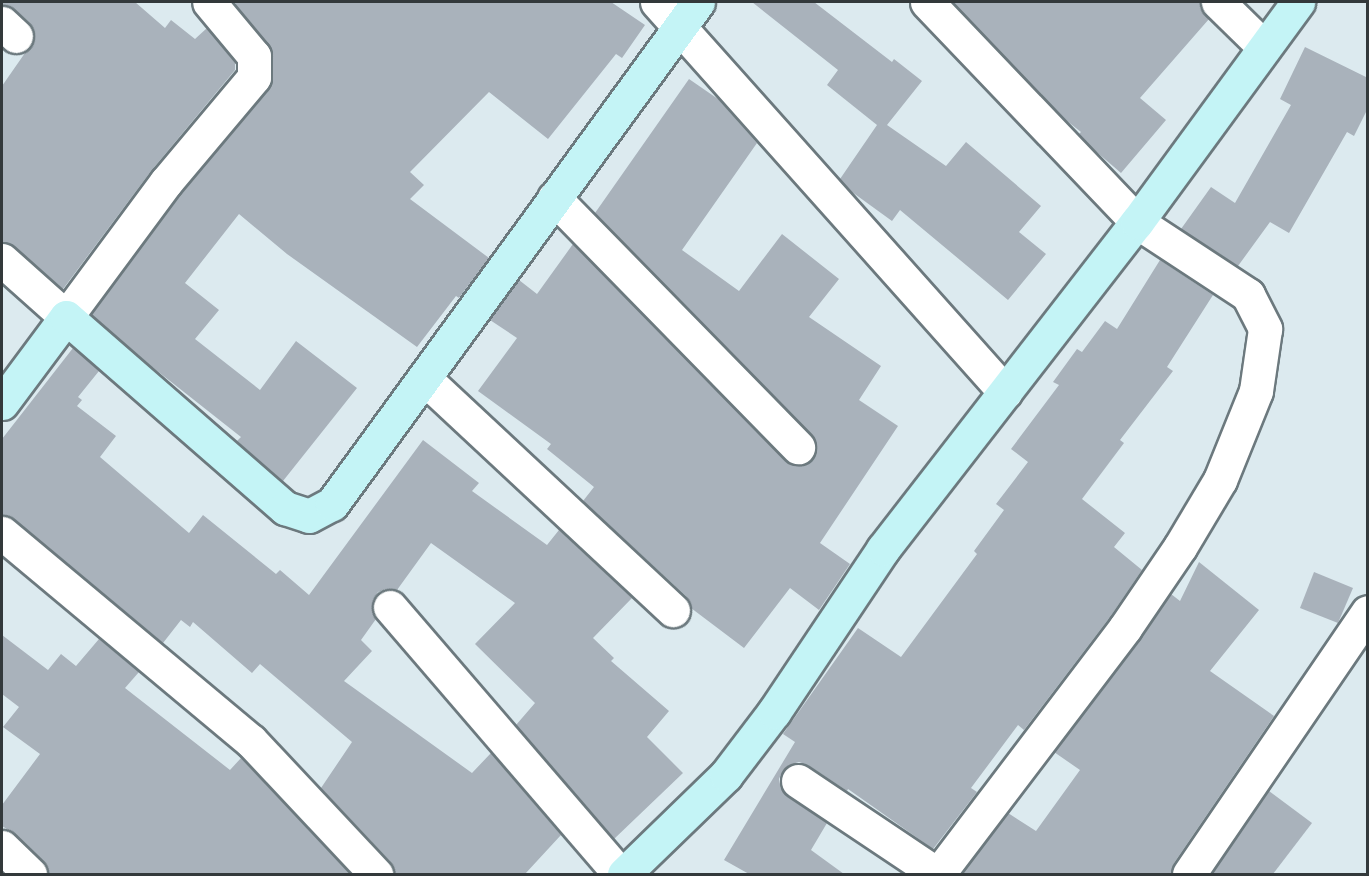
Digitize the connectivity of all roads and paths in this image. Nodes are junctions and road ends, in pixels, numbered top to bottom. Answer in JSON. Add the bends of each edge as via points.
{"nodes":[{"id":1,"x":209,"y":2,"type":"edge"},
{"id":2,"x":657,"y":2,"type":"edge"},
{"id":3,"x":927,"y":2,"type":"edge"},
{"id":4,"x":1218,"y":2,"type":"edge"},
{"id":5,"x":1298,"y":2,"type":"edge"},
{"id":6,"x":689,"y":15,"type":"edge"},
{"id":7,"x":1264,"y":47,"type":"junction"},
{"id":8,"x":554,"y":198,"type":"junction"},
{"id":9,"x":1137,"y":222,"type":"junction"},
{"id":10,"x":2,"y":260,"type":"edge"},
{"id":11,"x":66,"y":317,"type":"junction"},
{"id":12,"x":425,"y":379,"type":"junction"},
{"id":13,"x":1005,"y":392,"type":"junction"},
{"id":14,"x":2,"y":403,"type":"edge"},
{"id":15,"x":798,"y":447,"type":"dead end"},
{"id":16,"x":2,"y":533,"type":"edge"},
{"id":17,"x":390,"y":607,"type":"dead end"},
{"id":18,"x":673,"y":610,"type":"dead end"},
{"id":19,"x":1368,"y":612,"type":"edge"},
{"id":20,"x":798,"y":781,"type":"dead end"},
{"id":21,"x":2,"y":847,"type":"edge"},
{"id":22,"x":30,"y":874,"type":"edge"},
{"id":23,"x":376,"y":874,"type":"edge"},
{"id":24,"x":622,"y":874,"type":"edge"},
{"id":25,"x":937,"y":874,"type":"edge"},
{"id":26,"x":1189,"y":874,"type":"edge"}],
"edges":[{"from":1,"to":11,"type":"street","via":[[254,56],[254,77],[166,182]]},
{"from":2,"to":6,"type":"street"},
{"from":3,"to":9,"type":"street"},
{"from":4,"to":7,"type":"street"},
{"from":5,"to":7,"type":"street"},
{"from":6,"to":8,"type":"street"},
{"from":6,"to":13,"type":"street"},
{"from":7,"to":9,"type":"street"},
{"from":8,"to":12,"type":"street"},
{"from":8,"to":15,"type":"street"},
{"from":9,"to":13,"type":"street"},
{"from":9,"to":25,"type":"street","via":[[1248,295],[1265,329],[1256,391],[1220,480],[1180,547],[1125,628]]},
{"from":10,"to":11,"type":"street"},
{"from":11,"to":12,"type":"street","via":[[285,508],[309,516],[332,504]]},
{"from":11,"to":14,"type":"street"},
{"from":12,"to":18,"type":"street"},
{"from":13,"to":24,"type":"street","via":[[883,549],[774,712],[726,775]]},
{"from":16,"to":23,"type":"street","via":[[252,741]]},
{"from":17,"to":24,"type":"street"},
{"from":19,"to":26,"type":"street"},
{"from":20,"to":25,"type":"street"},
{"from":21,"to":22,"type":"street"}]}
